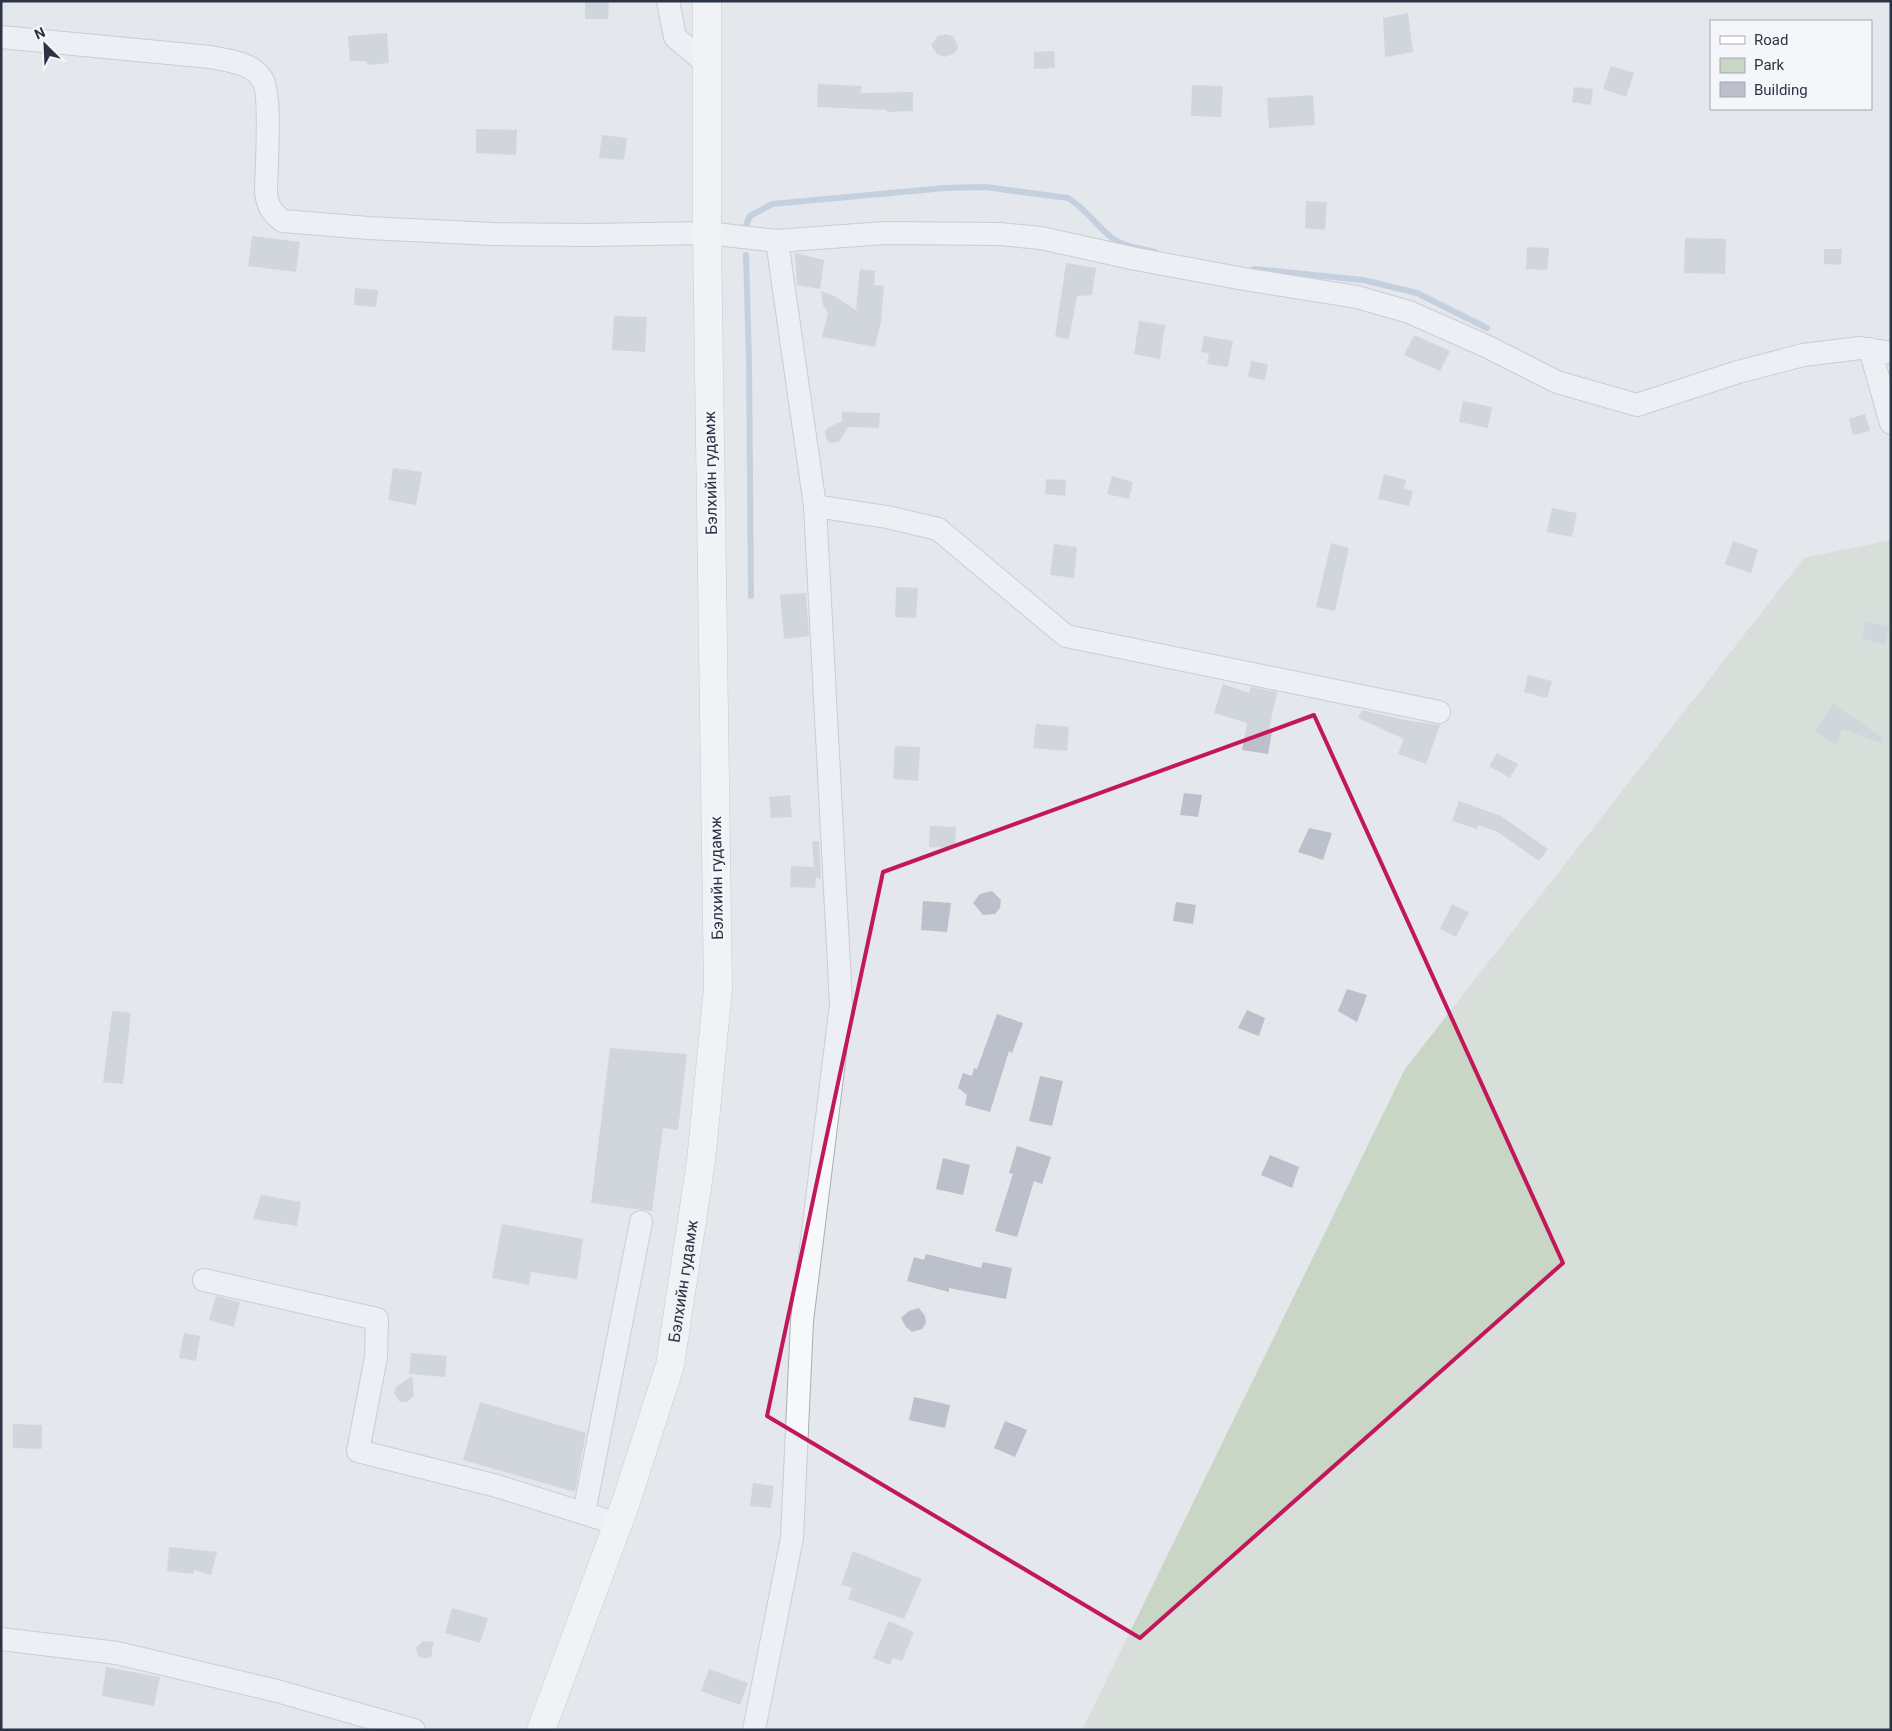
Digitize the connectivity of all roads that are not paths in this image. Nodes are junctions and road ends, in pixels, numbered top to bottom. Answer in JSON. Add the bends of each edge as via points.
{"nodes":[{"id":1,"x":668,"y":1,"type":"edge"},
{"id":2,"x":707,"y":1,"type":"edge"},
{"id":3,"x":1,"y":37,"type":"edge"},
{"id":4,"x":707,"y":64,"type":"junction"},
{"id":5,"x":706,"y":233,"type":"junction"},
{"id":6,"x":777,"y":241,"type":"junction"},
{"id":7,"x":1880,"y":351,"type":"edge"},
{"id":8,"x":1891,"y":423,"type":"edge"},
{"id":9,"x":815,"y":506,"type":"junction"},
{"id":10,"x":1439,"y":712,"type":"dead end"},
{"id":11,"x":641,"y":1222,"type":"dead end"},
{"id":12,"x":204,"y":1280,"type":"dead end"},
{"id":13,"x":584,"y":1513,"type":"junction"},
{"id":14,"x":618,"y":1524,"type":"junction"},
{"id":15,"x":1,"y":1639,"type":"edge"},
{"id":16,"x":414,"y":1730,"type":"edge"},
{"id":17,"x":541,"y":1730,"type":"edge"},
{"id":18,"x":754,"y":1730,"type":"edge"}],
"edges":[{"from":1,"to":4,"type":"street","via":[[675,37]]},
{"from":2,"to":4,"type":"main road","name":"Бэлхийн гудамж"},
{"from":3,"to":5,"type":"street","via":[[210,57],[240,63],[253,70],[264,80],[267,98],[268,205],[283,221],[493,234]]},
{"from":4,"to":5,"type":"main road","name":"Бэлхийн гудамж"},
{"from":5,"to":6,"type":"street"},
{"from":5,"to":14,"type":"main road","name":"Бэлхийн гудамж","via":[[718,988],[701,1161],[670,1365]]},
{"from":6,"to":7,"type":"street","via":[[884,233],[999,234],[1041,238],[1214,274],[1357,297],[1409,312],[1557,382],[1637,406],[1738,372],[1803,355],[1860,348]]},
{"from":6,"to":9,"type":"street"},
{"from":7,"to":8,"type":"street"},
{"from":9,"to":10,"type":"street","via":[[938,529],[1066,636]]},
{"from":9,"to":18,"type":"street","via":[[840,1020],[832,1061],[802,1321],[792,1538]]},
{"from":11,"to":13,"type":"street"},
{"from":12,"to":13,"type":"street","via":[[377,1319],[376,1357],[358,1451],[498,1486]]},
{"from":13,"to":14,"type":"street"},
{"from":14,"to":17,"type":"main road","name":"Бэлхийн гудамж"},
{"from":15,"to":16,"type":"street","via":[[117,1653],[277,1691]]}]}
